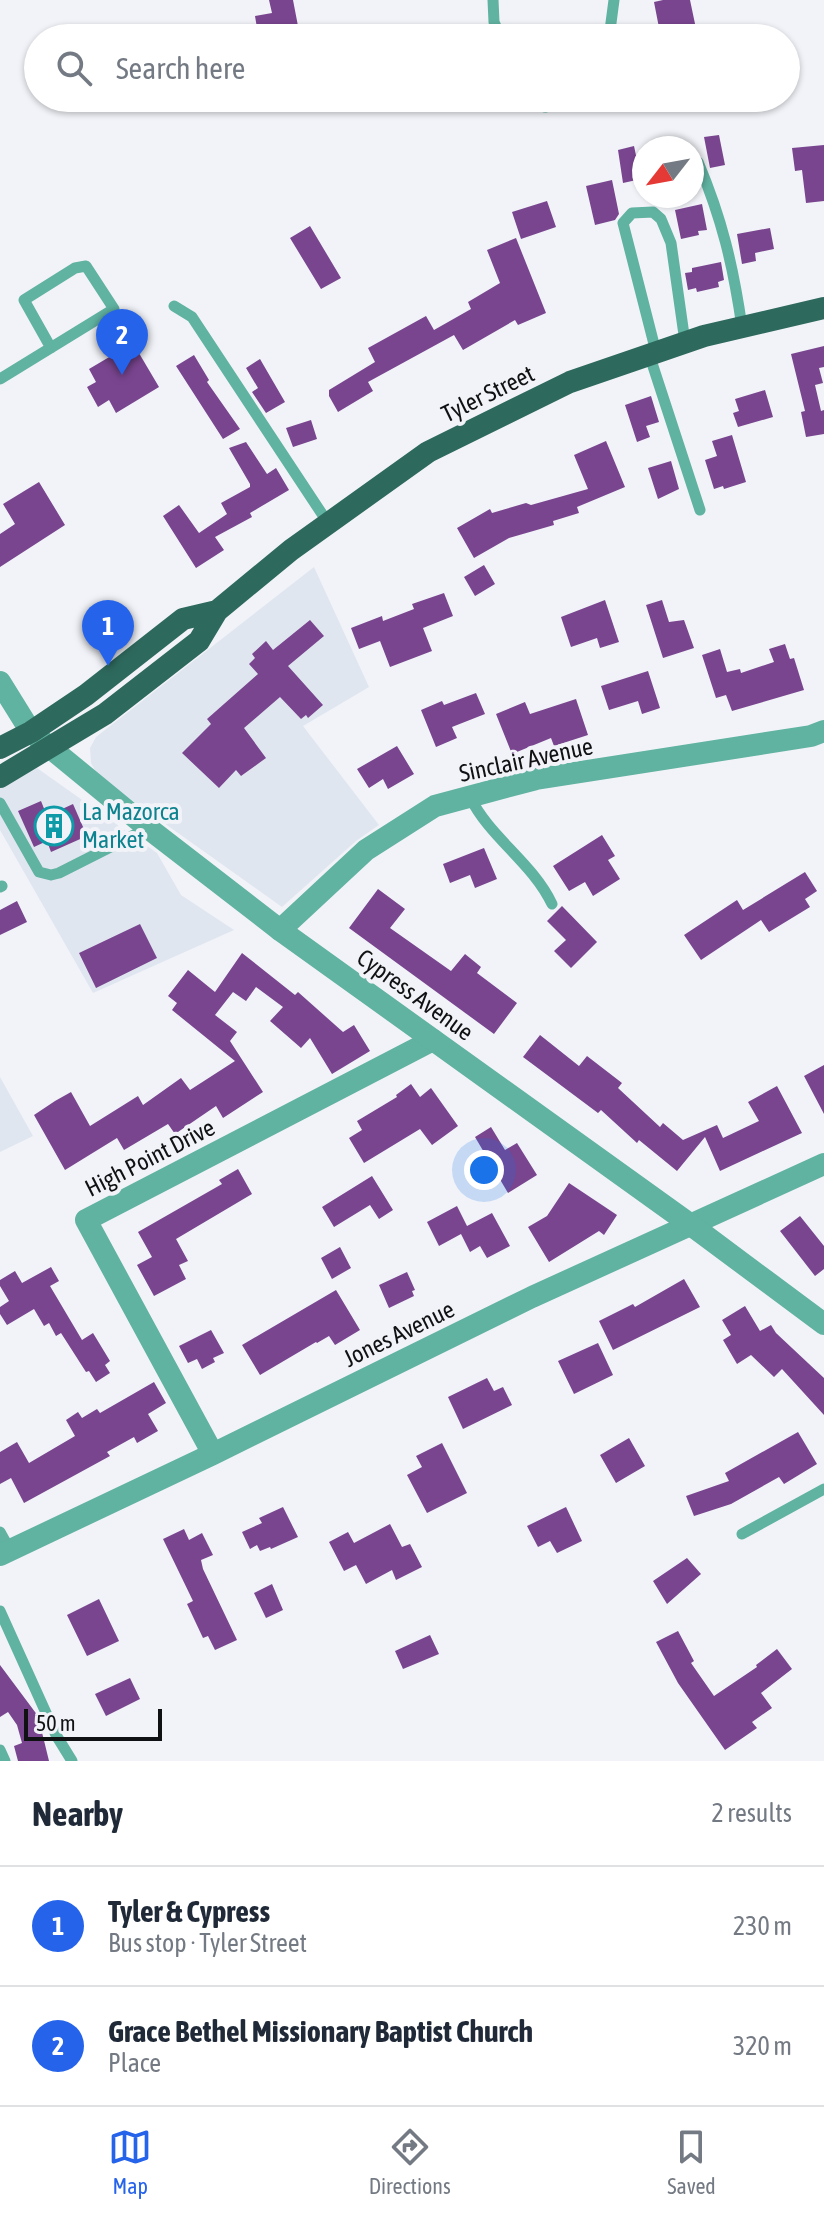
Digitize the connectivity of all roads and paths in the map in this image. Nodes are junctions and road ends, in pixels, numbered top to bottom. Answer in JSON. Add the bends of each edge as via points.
{"nodes":[{"id":1,"x":493,"y":0,"type":"edge"},
{"id":2,"x":614,"y":0,"type":"edge"},
{"id":3,"x":495,"y":24,"type":"edge"},
{"id":4,"x":611,"y":24,"type":"edge"},
{"id":5,"x":704,"y":177,"type":"edge"},
{"id":6,"x":174,"y":306,"type":"dead end"},
{"id":7,"x":824,"y":308,"type":"edge"},
{"id":8,"x":742,"y":327,"type":"junction"},
{"id":9,"x":685,"y":342,"type":"junction"},
{"id":10,"x":51,"y":348,"type":"junction"},
{"id":11,"x":652,"y":353,"type":"junction"},
{"id":12,"x":0,"y":379,"type":"edge"},
{"id":13,"x":700,"y":510,"type":"dead end"},
{"id":14,"x":328,"y":523,"type":"junction"},
{"id":15,"x":217,"y":611,"type":"junction"},
{"id":16,"x":0,"y":682,"type":"edge"},
{"id":17,"x":824,"y":731,"type":"edge"},
{"id":18,"x":31,"y":732,"type":"junction"},
{"id":19,"x":51,"y":747,"type":"junction"},
{"id":20,"x":0,"y":748,"type":"edge"},
{"id":21,"x":0,"y":777,"type":"edge"},
{"id":22,"x":470,"y":797,"type":"junction"},
{"id":23,"x":0,"y":803,"type":"edge"},
{"id":24,"x":148,"y":828,"type":"junction"},
{"id":25,"x":552,"y":904,"type":"dead end"},
{"id":26,"x":280,"y":930,"type":"junction"},
{"id":27,"x":433,"y":1040,"type":"junction"},
{"id":28,"x":824,"y":1164,"type":"edge"},
{"id":29,"x":691,"y":1225,"type":"junction"},
{"id":30,"x":824,"y":1324,"type":"edge"},
{"id":31,"x":213,"y":1454,"type":"junction"},
{"id":32,"x":824,"y":1489,"type":"edge"},
{"id":33,"x":742,"y":1534,"type":"dead end"},
{"id":34,"x":3,"y":1546,"type":"edge"},
{"id":35,"x":0,"y":1611,"type":"edge"},
{"id":36,"x":0,"y":1750,"type":"edge"},
{"id":37,"x":5,"y":1761,"type":"edge"},
{"id":38,"x":72,"y":1761,"type":"edge"}],
"edges":[{"from":1,"to":3,"type":"lane"},
{"from":2,"to":4,"type":"lane"},
{"from":5,"to":8,"type":"lane","via":[[729,252]]},
{"from":6,"to":14,"type":"lane","via":[[192,317]]},
{"from":7,"to":8,"type":"main road","name":"Tyler Street"},
{"from":8,"to":9,"type":"main road","name":"Tyler Street"},
{"from":9,"to":11,"type":"main road","name":"Tyler Street"},
{"from":9,"to":11,"type":"lane","via":[[671,243],[653,212],[632,213],[623,223]]},
{"from":10,"to":10,"type":"lane","via":[[114,309],[86,266],[24,300]]},
{"from":10,"to":12,"type":"lane"},
{"from":11,"to":13,"type":"lane"},
{"from":11,"to":14,"type":"main road","name":"Tyler Street","via":[[570,382],[428,452]]},
{"from":14,"to":15,"type":"main road","name":"Tyler Street"},
{"from":15,"to":18,"type":"main road","name":"Tyler Street","via":[[183,619]]},
{"from":15,"to":19,"type":"main road","name":"Tyler Street","via":[[199,641],[105,714]]},
{"from":16,"to":18,"type":"street","name":"Cypress Avenue"},
{"from":17,"to":22,"type":"street","name":"Sinclair Avenue","via":[[536,779]]},
{"from":18,"to":19,"type":"street","name":"Cypress Avenue"},
{"from":18,"to":20,"type":"main road","name":"Tyler Street"},
{"from":19,"to":21,"type":"main road","name":"Tyler Street"},
{"from":19,"to":24,"type":"street","name":"Cypress Avenue"},
{"from":22,"to":25,"type":"lane","via":[[480,818],[542,883]]},
{"from":22,"to":26,"type":"street","name":"Sinclair Avenue","via":[[435,806],[366,850]]},
{"from":23,"to":24,"type":"lane","via":[[44,874],[59,873]]},
{"from":24,"to":26,"type":"street","name":"Cypress Avenue"},
{"from":26,"to":27,"type":"street","name":"Cypress Avenue"},
{"from":27,"to":29,"type":"street","name":"Cypress Avenue"},
{"from":27,"to":31,"type":"street","name":"High Point Drive","via":[[86,1220]]},
{"from":28,"to":29,"type":"street","name":"Jones Avenue"},
{"from":29,"to":30,"type":"street","name":"Cypress Avenue"},
{"from":29,"to":31,"type":"street","name":"Jones Avenue"},
{"from":31,"to":34,"type":"street","name":"Jones Avenue"},
{"from":32,"to":33,"type":"lane"},
{"from":35,"to":38,"type":"lane"},
{"from":36,"to":37,"type":"lane"}]}
